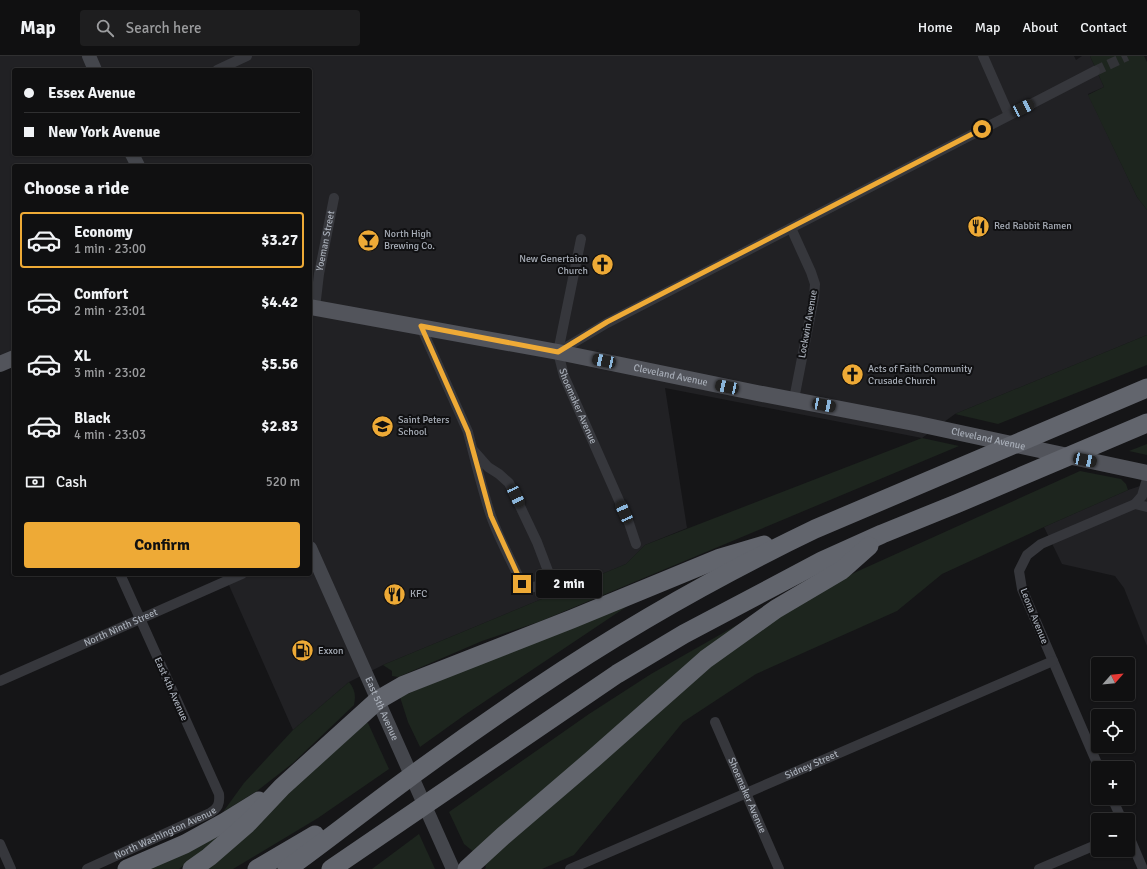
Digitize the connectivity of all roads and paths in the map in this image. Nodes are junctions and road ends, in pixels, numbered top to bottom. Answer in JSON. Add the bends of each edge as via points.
{"nodes":[{"id":1,"x":89,"y":56,"type":"edge"},
{"id":2,"x":247,"y":56,"type":"edge"},
{"id":3,"x":983,"y":56,"type":"edge"},
{"id":4,"x":94,"y":68,"type":"edge"},
{"id":5,"x":221,"y":68,"type":"edge"},
{"id":6,"x":1095,"y":71,"type":"tunnel mouth"},
{"id":7,"x":1009,"y":115,"type":"junction"},
{"id":8,"x":334,"y":198,"type":"dead end"},
{"id":9,"x":791,"y":228,"type":"junction"},
{"id":10,"x":581,"y":239,"type":"dead end"},
{"id":11,"x":312,"y":307,"type":"edge"},
{"id":12,"x":421,"y":326,"type":"junction"},
{"id":13,"x":558,"y":352,"type":"junction"},
{"id":14,"x":12,"y":359,"type":"edge"},
{"id":15,"x":0,"y":364,"type":"edge"},
{"id":16,"x":1147,"y":388,"type":"edge"},
{"id":17,"x":794,"y":399,"type":"junction"},
{"id":18,"x":1147,"y":423,"type":"edge"},
{"id":19,"x":473,"y":450,"type":"junction"},
{"id":20,"x":1147,"y":473,"type":"edge"},
{"id":21,"x":1147,"y":479,"type":"edge"},
{"id":22,"x":1135,"y":504,"type":"junction"},
{"id":23,"x":1147,"y":507,"type":"edge"},
{"id":24,"x":815,"y":529,"type":"junction"},
{"id":25,"x":882,"y":534,"type":"junction"},
{"id":26,"x":636,"y":544,"type":"dead end"},
{"id":27,"x":312,"y":552,"type":"edge"},
{"id":28,"x":121,"y":576,"type":"edge"},
{"id":29,"x":238,"y":576,"type":"edge"},
{"id":30,"x":140,"y":620,"type":"junction"},
{"id":31,"x":1053,"y":661,"type":"junction"},
{"id":32,"x":0,"y":681,"type":"edge"},
{"id":33,"x":378,"y":700,"type":"junction"},
{"id":34,"x":715,"y":722,"type":"dead end"},
{"id":35,"x":1096,"y":761,"type":"edge"},
{"id":36,"x":282,"y":787,"type":"junction"},
{"id":37,"x":392,"y":790,"type":"junction"},
{"id":38,"x":745,"y":793,"type":"junction"},
{"id":39,"x":219,"y":806,"type":"joint"},
{"id":40,"x":416,"y":813,"type":"junction"},
{"id":41,"x":0,"y":844,"type":"edge"},
{"id":42,"x":1091,"y":847,"type":"edge"},
{"id":43,"x":1135,"y":850,"type":"edge"},
{"id":44,"x":451,"y":865,"type":"edge"},
{"id":45,"x":11,"y":869,"type":"edge"},
{"id":46,"x":88,"y":869,"type":"edge"},
{"id":47,"x":127,"y":869,"type":"edge"},
{"id":48,"x":192,"y":869,"type":"edge"},
{"id":49,"x":257,"y":869,"type":"edge"},
{"id":50,"x":287,"y":869,"type":"edge"},
{"id":51,"x":331,"y":869,"type":"edge"},
{"id":52,"x":349,"y":869,"type":"edge"},
{"id":53,"x":467,"y":869,"type":"edge"},
{"id":54,"x":570,"y":869,"type":"edge"},
{"id":55,"x":779,"y":869,"type":"edge"},
{"id":56,"x":1038,"y":869,"type":"edge"},
{"id":57,"x":1143,"y":869,"type":"edge"}],
"edges":[{"from":1,"to":4,"type":"main road"},
{"from":2,"to":5,"type":"street"},
{"from":3,"to":7,"type":"street"},
{"from":6,"to":7,"type":"street"},
{"from":7,"to":9,"type":"street"},
{"from":8,"to":11,"type":"street","name":"Yoeman Street"},
{"from":9,"to":13,"type":"street","via":[[607,322]]},
{"from":9,"to":17,"type":"street","name":"Lockwin Avenue","via":[[815,284]]},
{"from":10,"to":13,"type":"street","name":"Shoemaker Avenue"},
{"from":11,"to":12,"type":"main road","name":"Cleveland Avenue"},
{"from":12,"to":13,"type":"main road","name":"Cleveland Avenue"},
{"from":12,"to":19,"type":"street","via":[[468,432]]},
{"from":13,"to":17,"type":"main road","name":"Cleveland Avenue"},
{"from":13,"to":26,"type":"street","name":"Shoemaker Avenue","via":[[564,376]]},
{"from":14,"to":15,"type":"main road"},
{"from":16,"to":24,"type":"highway"},
{"from":17,"to":20,"type":"main road","name":"Cleveland Avenue"},
{"from":18,"to":25,"type":"highway"},
{"from":19,"to":19,"type":"street","via":[[491,516],[522,584],[529,588],[538,586],[546,580],[548,570],[516,496],[509,483],[488,467]]},
{"from":21,"to":22,"type":"street","via":[[1142,496]]},
{"from":22,"to":23,"type":"street"},
{"from":22,"to":31,"type":"street","name":"Leona Avenue","via":[[1041,544],[1027,555],[1019,571],[1022,589]]},
{"from":24,"to":33,"type":"highway","via":[[720,558],[404,685]]},
{"from":24,"to":37,"type":"highway","via":[[699,589],[612,640],[536,688]]},
{"from":25,"to":40,"type":"highway","via":[[822,562],[684,634],[617,674]]},
{"from":25,"to":53,"type":"highway","via":[[842,570],[776,609],[706,659]]},
{"from":27,"to":33,"type":"main road","name":"East 5th Avenue"},
{"from":28,"to":30,"type":"street","name":"East 4th Avenue"},
{"from":29,"to":30,"type":"street","name":"North Ninth Street"},
{"from":30,"to":32,"type":"street","name":"North Ninth Street"},
{"from":30,"to":39,"type":"street","name":"East 4th Avenue","via":[[219,794]]},
{"from":31,"to":35,"type":"street","name":"Leona Avenue"},
{"from":31,"to":38,"type":"street","name":"Sidney Street"},
{"from":33,"to":36,"type":"highway"},
{"from":33,"to":44,"type":"main road","name":"East 5th Avenue"},
{"from":34,"to":38,"type":"street","name":"Shoemaker Avenue"},
{"from":36,"to":47,"type":"highway","via":[[185,844]]},
{"from":36,"to":48,"type":"highway","via":[[247,824]]},
{"from":37,"to":49,"type":"highway"},
{"from":37,"to":50,"type":"highway"},
{"from":38,"to":54,"type":"street","name":"Sidney Street"},
{"from":38,"to":55,"type":"street","name":"Shoemaker Avenue"},
{"from":39,"to":46,"type":"street","name":"North Washington Avenue","via":[[210,813]]},
{"from":40,"to":51,"type":"highway"},
{"from":40,"to":52,"type":"highway"},
{"from":41,"to":45,"type":"street"},
{"from":42,"to":56,"type":"street"},
{"from":43,"to":57,"type":"street"}]}
